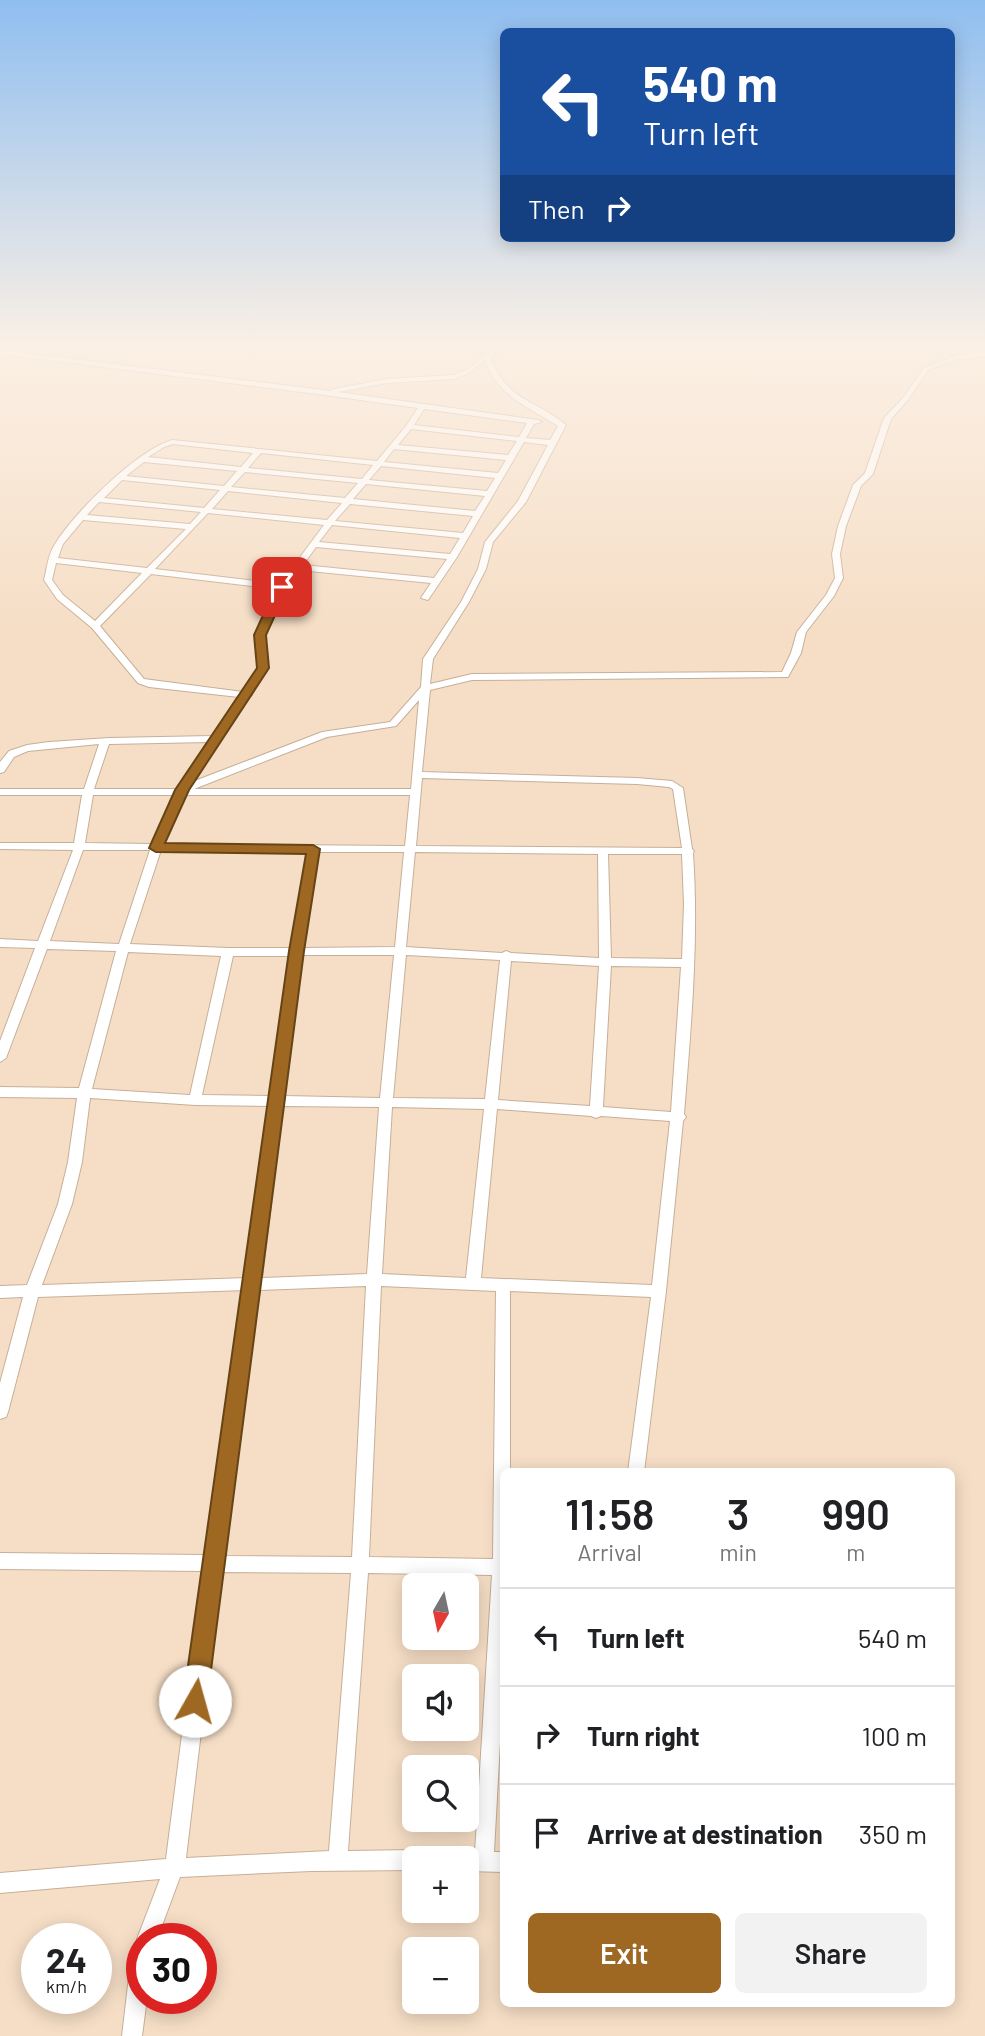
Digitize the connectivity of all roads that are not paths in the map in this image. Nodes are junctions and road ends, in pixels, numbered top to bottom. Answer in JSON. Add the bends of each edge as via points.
{"nodes":[{"id":1,"x":399,"y":439,"type":"edge"},
{"id":2,"x":512,"y":439,"type":"edge"},
{"id":3,"x":555,"y":439,"type":"edge"},
{"id":4,"x":881,"y":439,"type":"edge"},
{"id":5,"x":521,"y":440,"type":"junction"},
{"id":6,"x":553,"y":443,"type":"junction"},
{"id":7,"x":392,"y":447,"type":"junction"},
{"id":8,"x":258,"y":452,"type":"junction"},
{"id":9,"x":175,"y":456,"type":"dead end"},
{"id":10,"x":511,"y":458,"type":"junction"},
{"id":11,"x":141,"y":459,"type":"junction"},
{"id":12,"x":168,"y":463,"type":"junction"},
{"id":13,"x":379,"y":464,"type":"junction"},
{"id":14,"x":244,"y":470,"type":"junction"},
{"id":15,"x":499,"y":476,"type":"junction"},
{"id":16,"x":120,"y":478,"type":"junction"},
{"id":17,"x":362,"y":482,"type":"junction"},
{"id":18,"x":227,"y":489,"type":"junction"},
{"id":19,"x":489,"y":494,"type":"junction"},
{"id":20,"x":99,"y":499,"type":"junction"},
{"id":21,"x":346,"y":501,"type":"junction"},
{"id":22,"x":208,"y":510,"type":"junction"},
{"id":23,"x":477,"y":514,"type":"junction"},
{"id":24,"x":80,"y":517,"type":"junction"},
{"id":25,"x":330,"y":522,"type":"junction"},
{"id":26,"x":192,"y":527,"type":"junction"},
{"id":27,"x":465,"y":536,"type":"junction"},
{"id":28,"x":314,"y":544,"type":"junction"},
{"id":29,"x":453,"y":557,"type":"junction"},
{"id":30,"x":53,"y":560,"type":"junction"},
{"id":31,"x":297,"y":567,"type":"junction"},
{"id":32,"x":151,"y":571,"type":"junction"},
{"id":33,"x":436,"y":581,"type":"junction"},
{"id":34,"x":282,"y":587,"type":"junction"},
{"id":35,"x":425,"y":598,"type":"dead end"},
{"id":36,"x":95,"y":626,"type":"junction"},
{"id":37,"x":425,"y":688,"type":"junction"},
{"id":38,"x":247,"y":695,"type":"junction"},
{"id":39,"x":214,"y":738,"type":"junction"},
{"id":40,"x":105,"y":742,"type":"junction"},
{"id":41,"x":0,"y":770,"type":"edge"},
{"id":42,"x":416,"y":775,"type":"junction"},
{"id":43,"x":182,"y":790,"type":"junction"},
{"id":44,"x":88,"y":791,"type":"junction"},
{"id":45,"x":0,"y":792,"type":"edge"},
{"id":46,"x":414,"y":792,"type":"junction"},
{"id":47,"x":0,"y":846,"type":"edge"},
{"id":48,"x":79,"y":847,"type":"junction"},
{"id":49,"x":156,"y":848,"type":"junction"},
{"id":50,"x":313,"y":849,"type":"junction"},
{"id":51,"x":408,"y":850,"type":"junction"},
{"id":52,"x":603,"y":851,"type":"junction"},
{"id":53,"x":688,"y":851,"type":"junction"},
{"id":54,"x":0,"y":943,"type":"edge"},
{"id":55,"x":42,"y":945,"type":"junction"},
{"id":56,"x":123,"y":948,"type":"junction"},
{"id":57,"x":296,"y":951,"type":"junction"},
{"id":58,"x":401,"y":951,"type":"junction"},
{"id":59,"x":228,"y":952,"type":"junction"},
{"id":60,"x":506,"y":955,"type":"junction"},
{"id":61,"x":605,"y":962,"type":"junction"},
{"id":62,"x":688,"y":963,"type":"junction"},
{"id":63,"x":0,"y":1058,"type":"edge"},
{"id":64,"x":0,"y":1092,"type":"edge"},
{"id":65,"x":84,"y":1093,"type":"junction"},
{"id":66,"x":195,"y":1100,"type":"junction"},
{"id":67,"x":278,"y":1101,"type":"junction"},
{"id":68,"x":386,"y":1102,"type":"junction"},
{"id":69,"x":492,"y":1104,"type":"junction"},
{"id":70,"x":596,"y":1113,"type":"junction"},
{"id":71,"x":679,"y":1117,"type":"junction"},
{"id":72,"x":374,"y":1280,"type":"junction"},
{"id":73,"x":254,"y":1283,"type":"junction"},
{"id":74,"x":473,"y":1283,"type":"junction"},
{"id":75,"x":503,"y":1284,"type":"junction"},
{"id":76,"x":33,"y":1291,"type":"junction"},
{"id":77,"x":659,"y":1291,"type":"junction"},
{"id":78,"x":0,"y":1292,"type":"edge"},
{"id":79,"x":0,"y":1412,"type":"edge"},
{"id":80,"x":502,"y":1468,"type":"edge"},
{"id":81,"x":637,"y":1468,"type":"edge"},
{"id":82,"x":0,"y":1561,"type":"edge"},
{"id":83,"x":212,"y":1564,"type":"junction"},
{"id":84,"x":360,"y":1566,"type":"junction"},
{"id":85,"x":500,"y":1567,"type":"edge"},
{"id":86,"x":500,"y":1589,"type":"edge"},
{"id":87,"x":476,"y":1846,"type":"edge"},
{"id":88,"x":338,"y":1859,"type":"junction"},
{"id":89,"x":402,"y":1860,"type":"edge"},
{"id":90,"x":479,"y":1861,"type":"edge"},
{"id":91,"x":500,"y":1862,"type":"edge"},
{"id":92,"x":175,"y":1866,"type":"junction"},
{"id":93,"x":0,"y":1883,"type":"edge"},
{"id":94,"x":153,"y":1923,"type":"edge"},
{"id":95,"x":135,"y":2014,"type":"edge"},
{"id":96,"x":132,"y":2036,"type":"edge"}],
"edges":[{"from":1,"to":7,"type":"street"},
{"from":2,"to":5,"type":"street"},
{"from":3,"to":6,"type":"street"},
{"from":4,"to":37,"type":"street","via":[[842,526],[836,554],[839,578],[802,632],[785,675],[498,676]]},
{"from":5,"to":6,"type":"street"},
{"from":5,"to":10,"type":"street"},
{"from":6,"to":37,"type":"street","via":[[522,502],[489,542],[482,569],[465,602],[428,659]]},
{"from":7,"to":10,"type":"street"},
{"from":7,"to":13,"type":"street"},
{"from":8,"to":11,"type":"street","via":[[165,442]]},
{"from":8,"to":13,"type":"street"},
{"from":8,"to":14,"type":"street"},
{"from":9,"to":12,"type":"street"},
{"from":10,"to":15,"type":"street"},
{"from":11,"to":12,"type":"street"},
{"from":11,"to":16,"type":"street"},
{"from":12,"to":14,"type":"street"},
{"from":13,"to":15,"type":"street"},
{"from":13,"to":17,"type":"street"},
{"from":14,"to":17,"type":"street"},
{"from":14,"to":18,"type":"street"},
{"from":15,"to":19,"type":"street"},
{"from":16,"to":18,"type":"street"},
{"from":16,"to":20,"type":"street"},
{"from":17,"to":19,"type":"street"},
{"from":17,"to":21,"type":"street"},
{"from":18,"to":21,"type":"street"},
{"from":18,"to":22,"type":"street"},
{"from":19,"to":23,"type":"street"},
{"from":20,"to":22,"type":"street"},
{"from":20,"to":24,"type":"street"},
{"from":21,"to":23,"type":"street"},
{"from":21,"to":25,"type":"street"},
{"from":22,"to":25,"type":"street"},
{"from":22,"to":26,"type":"street"},
{"from":23,"to":27,"type":"street"},
{"from":24,"to":26,"type":"street"},
{"from":24,"to":30,"type":"street"},
{"from":25,"to":27,"type":"street"},
{"from":25,"to":28,"type":"street"},
{"from":26,"to":32,"type":"street"},
{"from":27,"to":29,"type":"street"},
{"from":28,"to":29,"type":"street"},
{"from":28,"to":31,"type":"street"},
{"from":29,"to":33,"type":"street"},
{"from":30,"to":32,"type":"street"},
{"from":30,"to":36,"type":"street","via":[[48,580],[60,597]]},
{"from":31,"to":33,"type":"street"},
{"from":31,"to":34,"type":"street"},
{"from":32,"to":34,"type":"street"},
{"from":32,"to":36,"type":"street"},
{"from":33,"to":35,"type":"street"},
{"from":34,"to":38,"type":"street","via":[[260,635],[263,668]]},
{"from":36,"to":38,"type":"street","via":[[141,681]]},
{"from":37,"to":42,"type":"street"},
{"from":37,"to":43,"type":"street","via":[[393,724],[325,734]]},
{"from":38,"to":39,"type":"street"},
{"from":39,"to":40,"type":"street"},
{"from":39,"to":43,"type":"street"},
{"from":40,"to":41,"type":"street","via":[[28,747],[14,752]]},
{"from":40,"to":44,"type":"street"},
{"from":42,"to":46,"type":"street"},
{"from":42,"to":53,"type":"street","via":[[672,784],[678,788]]},
{"from":43,"to":44,"type":"street"},
{"from":43,"to":46,"type":"street"},
{"from":43,"to":49,"type":"street"},
{"from":44,"to":45,"type":"street"},
{"from":44,"to":48,"type":"street"},
{"from":46,"to":51,"type":"street"},
{"from":47,"to":48,"type":"street"},
{"from":48,"to":49,"type":"street"},
{"from":48,"to":55,"type":"street"},
{"from":49,"to":50,"type":"street"},
{"from":49,"to":56,"type":"street"},
{"from":50,"to":51,"type":"street"},
{"from":50,"to":57,"type":"street"},
{"from":51,"to":52,"type":"street"},
{"from":51,"to":58,"type":"street"},
{"from":52,"to":53,"type":"street"},
{"from":52,"to":61,"type":"street"},
{"from":53,"to":62,"type":"street"},
{"from":54,"to":55,"type":"street"},
{"from":55,"to":56,"type":"street"},
{"from":55,"to":63,"type":"street"},
{"from":56,"to":59,"type":"street"},
{"from":56,"to":65,"type":"street"},
{"from":57,"to":58,"type":"street"},
{"from":57,"to":59,"type":"street"},
{"from":57,"to":67,"type":"street"},
{"from":58,"to":60,"type":"street"},
{"from":58,"to":68,"type":"street"},
{"from":59,"to":66,"type":"street"},
{"from":60,"to":61,"type":"street"},
{"from":60,"to":69,"type":"street"},
{"from":61,"to":62,"type":"street"},
{"from":61,"to":70,"type":"street"},
{"from":62,"to":71,"type":"street"},
{"from":64,"to":65,"type":"street"},
{"from":65,"to":66,"type":"street"},
{"from":65,"to":76,"type":"street","via":[[65,1204]]},
{"from":66,"to":67,"type":"street"},
{"from":67,"to":68,"type":"street"},
{"from":67,"to":73,"type":"street"},
{"from":68,"to":69,"type":"street"},
{"from":68,"to":72,"type":"street"},
{"from":69,"to":70,"type":"street"},
{"from":69,"to":74,"type":"street"},
{"from":70,"to":71,"type":"street"},
{"from":71,"to":77,"type":"street"},
{"from":72,"to":73,"type":"street"},
{"from":72,"to":74,"type":"street"},
{"from":72,"to":84,"type":"street"},
{"from":73,"to":76,"type":"street"},
{"from":73,"to":83,"type":"street"},
{"from":74,"to":75,"type":"street"},
{"from":75,"to":77,"type":"street"},
{"from":75,"to":80,"type":"street"},
{"from":76,"to":78,"type":"street"},
{"from":76,"to":79,"type":"street"},
{"from":77,"to":81,"type":"street"},
{"from":82,"to":83,"type":"street"},
{"from":83,"to":84,"type":"street"},
{"from":83,"to":92,"type":"street"},
{"from":84,"to":85,"type":"street"},
{"from":84,"to":88,"type":"street"},
{"from":86,"to":87,"type":"street"},
{"from":88,"to":89,"type":"street"},
{"from":88,"to":92,"type":"street"},
{"from":90,"to":91,"type":"street"},
{"from":92,"to":93,"type":"street"},
{"from":92,"to":94,"type":"street"},
{"from":95,"to":96,"type":"street"}]}
